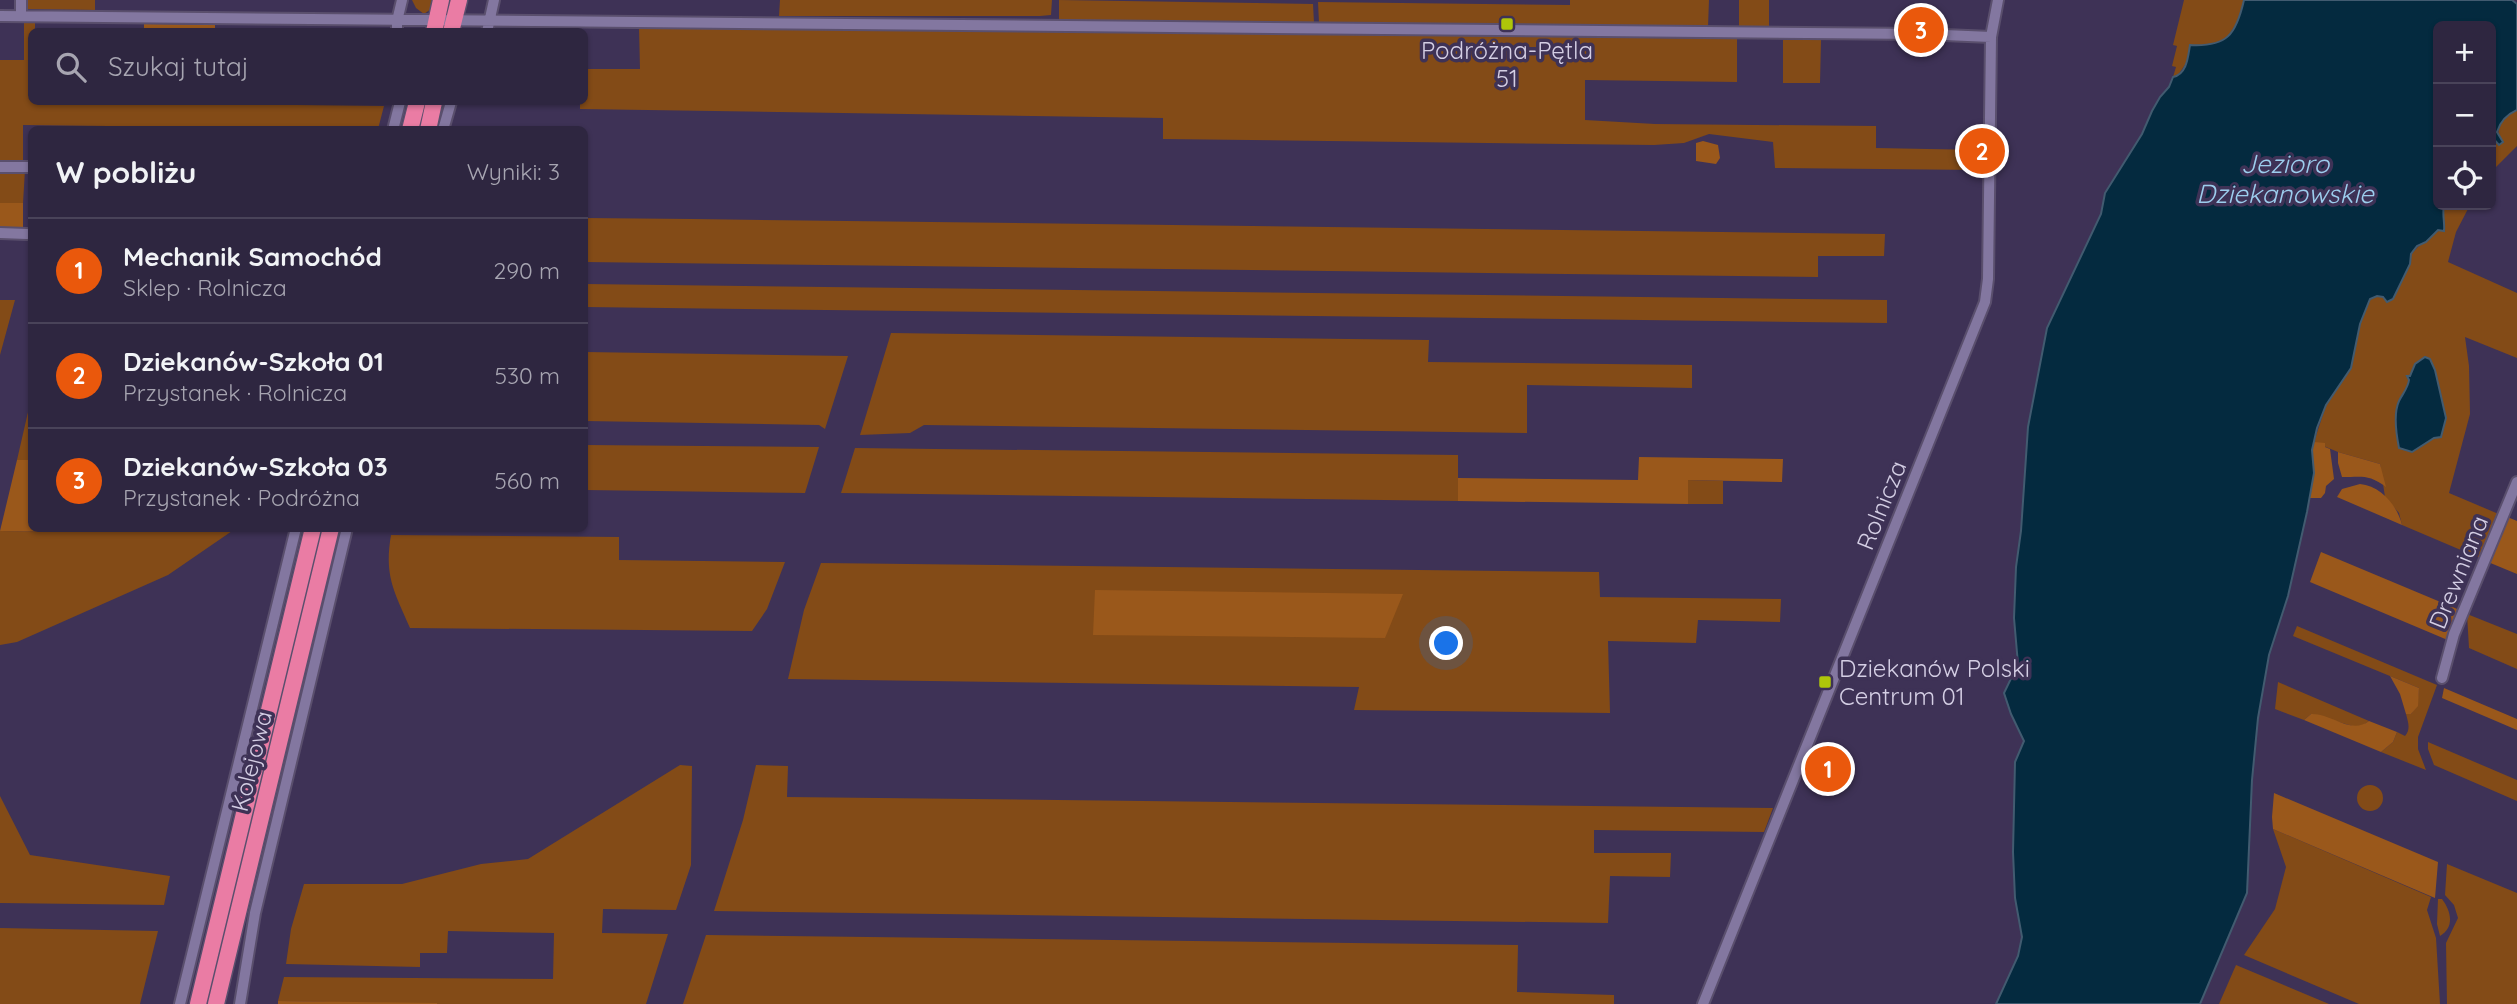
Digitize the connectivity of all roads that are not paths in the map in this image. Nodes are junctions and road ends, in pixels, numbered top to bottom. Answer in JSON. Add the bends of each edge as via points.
{"nodes":[{"id":1,"x":21,"y":0,"type":"edge"},
{"id":2,"x":402,"y":0,"type":"edge"},
{"id":3,"x":441,"y":0,"type":"edge"},
{"id":4,"x":459,"y":0,"type":"edge"},
{"id":5,"x":494,"y":0,"type":"edge"},
{"id":6,"x":1998,"y":0,"type":"edge"},
{"id":7,"x":0,"y":16,"type":"edge"},
{"id":8,"x":21,"y":16,"type":"junction"},
{"id":9,"x":491,"y":20,"type":"junction"},
{"id":10,"x":397,"y":26,"type":"edge"},
{"id":11,"x":453,"y":26,"type":"edge"},
{"id":12,"x":435,"y":27,"type":"edge"},
{"id":13,"x":488,"y":28,"type":"edge"},
{"id":14,"x":1991,"y":37,"type":"junction"},
{"id":15,"x":399,"y":105,"type":"edge"},
{"id":16,"x":416,"y":105,"type":"edge"},
{"id":17,"x":433,"y":105,"type":"edge"},
{"id":18,"x":450,"y":105,"type":"edge"},
{"id":19,"x":394,"y":126,"type":"edge"},
{"id":20,"x":411,"y":126,"type":"edge"},
{"id":21,"x":429,"y":126,"type":"edge"},
{"id":22,"x":444,"y":126,"type":"edge"},
{"id":23,"x":0,"y":167,"type":"edge"},
{"id":24,"x":28,"y":167,"type":"edge"},
{"id":25,"x":0,"y":233,"type":"edge"},
{"id":26,"x":27,"y":234,"type":"dead end"},
{"id":27,"x":2517,"y":482,"type":"edge"},
{"id":28,"x":295,"y":532,"type":"edge"},
{"id":29,"x":312,"y":532,"type":"edge"},
{"id":30,"x":330,"y":532,"type":"edge"},
{"id":31,"x":346,"y":532,"type":"edge"},
{"id":32,"x":2442,"y":678,"type":"dead end"},
{"id":33,"x":180,"y":1004,"type":"edge"},
{"id":34,"x":198,"y":1004,"type":"edge"},
{"id":35,"x":216,"y":1004,"type":"edge"},
{"id":36,"x":240,"y":1004,"type":"edge"},
{"id":37,"x":1703,"y":1004,"type":"edge"}],
"edges":[{"from":1,"to":8,"type":"street"},
{"from":2,"to":10,"type":"street"},
{"from":3,"to":12,"type":"highway"},
{"from":4,"to":11,"type":"highway"},
{"from":5,"to":9,"type":"street"},
{"from":6,"to":14,"type":"street","name":"Rolnicza"},
{"from":7,"to":8,"type":"street"},
{"from":8,"to":10,"type":"street"},
{"from":9,"to":11,"type":"street"},
{"from":9,"to":13,"type":"street"},
{"from":9,"to":14,"type":"street"},
{"from":10,"to":12,"type":"street"},
{"from":11,"to":12,"type":"street"},
{"from":14,"to":37,"type":"street","name":"Rolnicza","via":[[1985,302]]},
{"from":15,"to":19,"type":"street"},
{"from":16,"to":20,"type":"highway"},
{"from":17,"to":21,"type":"highway"},
{"from":18,"to":22,"type":"street"},
{"from":23,"to":24,"type":"street"},
{"from":25,"to":26,"type":"street"},
{"from":27,"to":32,"type":"street","name":"Drewniana","via":[[2454,634]]},
{"from":28,"to":33,"type":"street"},
{"from":29,"to":34,"type":"highway","name":"Kolejowa"},
{"from":30,"to":35,"type":"highway","name":"Kolejowa"},
{"from":31,"to":36,"type":"street","via":[[255,912]]}]}
